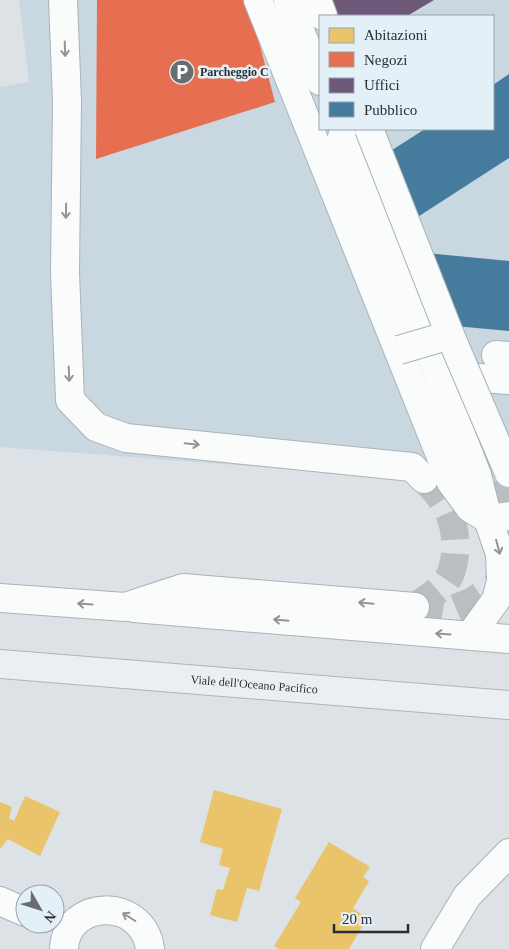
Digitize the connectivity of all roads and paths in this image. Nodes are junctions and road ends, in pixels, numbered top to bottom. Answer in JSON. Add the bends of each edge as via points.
{"nodes":[{"id":1,"x":63,"y":0,"type":"edge"},
{"id":2,"x":258,"y":0,"type":"edge"},
{"id":3,"x":288,"y":0,"type":"edge"},
{"id":4,"x":317,"y":0,"type":"edge"},
{"id":5,"x":323,"y":15,"type":"edge"},
{"id":6,"x":319,"y":78,"type":"edge"},
{"id":7,"x":314,"y":123,"type":"edge"},
{"id":8,"x":369,"y":130,"type":"edge"},
{"id":9,"x":342,"y":137,"type":"dead end"},
{"id":10,"x":418,"y":323,"type":"dead end"},
{"id":11,"x":450,"y":335,"type":"junction"},
{"id":12,"x":399,"y":350,"type":"junction"},
{"id":13,"x":431,"y":357,"type":"dead end"},
{"id":14,"x":453,"y":376,"type":"dead end"},
{"id":15,"x":509,"y":380,"type":"edge"},
{"id":16,"x":496,"y":473,"type":"edge"},
{"id":17,"x":424,"y":479,"type":"tunnel mouth"},
{"id":18,"x":502,"y":513,"type":"edge"},
{"id":19,"x":0,"y":598,"type":"edge"},
{"id":20,"x":125,"y":607,"type":"junction"},
{"id":21,"x":415,"y":607,"type":"dead end"},
{"id":22,"x":470,"y":636,"type":"junction"},
{"id":23,"x":509,"y":639,"type":"edge"},
{"id":24,"x":0,"y":664,"type":"edge"},
{"id":25,"x":509,"y":705,"type":"edge"},
{"id":26,"x":509,"y":853,"type":"edge"},
{"id":27,"x":0,"y":901,"type":"edge"},
{"id":28,"x":15,"y":908,"type":"edge"},
{"id":29,"x":62,"y":935,"type":"edge"},
{"id":30,"x":150,"y":949,"type":"edge"},
{"id":31,"x":435,"y":949,"type":"edge"}],
"edges":[{"from":1,"to":17,"type":"street","one_way":true,"via":[[67,101],[65,273],[70,400],[96,427],[126,438],[412,467]]},
{"from":2,"to":7,"type":"street"},
{"from":3,"to":6,"type":"street"},
{"from":4,"to":5,"type":"street"},
{"from":7,"to":12,"type":"street"},
{"from":8,"to":11,"type":"street","bridge":true},
{"from":9,"to":10,"type":"street"},
{"from":11,"to":12,"type":"street","bridge":true},
{"from":11,"to":16,"type":"street","bridge":true},
{"from":12,"to":18,"type":"street","via":[[451,482],[470,508]]},
{"from":13,"to":16,"type":"street"},
{"from":14,"to":15,"type":"street"},
{"from":16,"to":18,"type":"street"},
{"from":18,"to":22,"type":"street","one_way":true,"via":[[501,581],[496,600]]},
{"from":20,"to":19,"type":"street","one_way":true},
{"from":21,"to":20,"type":"street","one_way":true,"via":[[183,588]]},
{"from":22,"to":20,"type":"street","one_way":true},
{"from":22,"to":23,"type":"street"},
{"from":24,"to":25,"type":"main road","name":"Viale dell'Oceano Pacifico"},
{"from":26,"to":31,"type":"street","via":[[467,896]]},
{"from":27,"to":28,"type":"street"},
{"from":30,"to":29,"type":"street","one_way":true,"via":[[142,927],[119,911],[104,909],[90,913]]}]}
